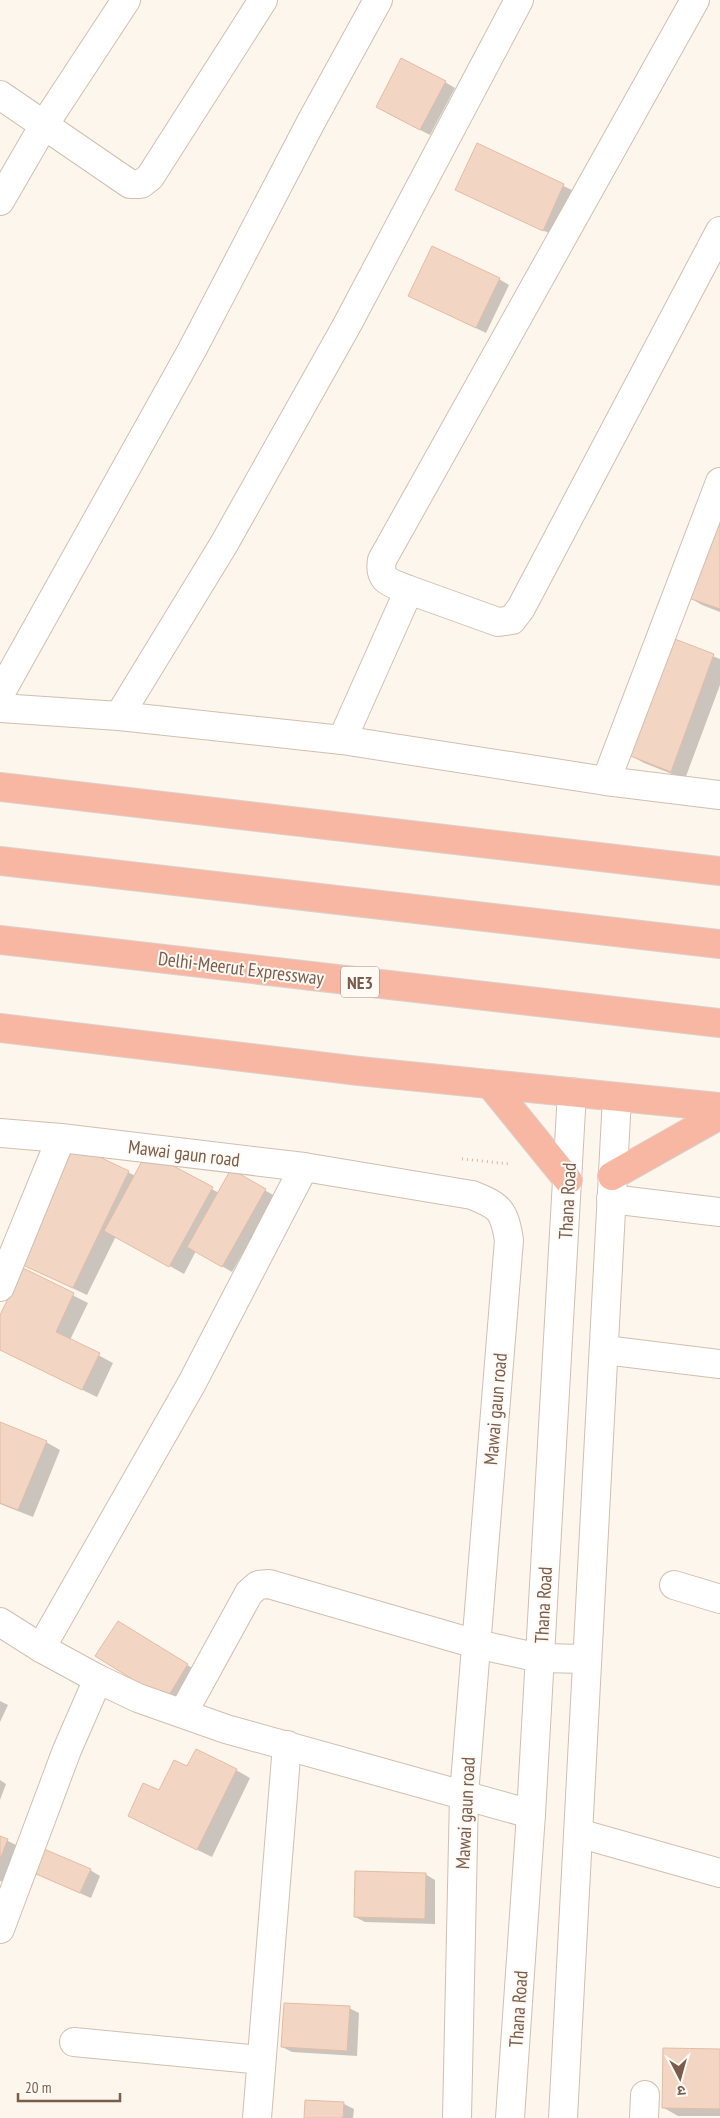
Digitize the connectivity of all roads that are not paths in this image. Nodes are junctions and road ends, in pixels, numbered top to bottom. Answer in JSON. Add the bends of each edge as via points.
{"nodes":[{"id":1,"x":126,"y":0,"type":"edge"},
{"id":2,"x":263,"y":0,"type":"edge"},
{"id":3,"x":378,"y":0,"type":"edge"},
{"id":4,"x":520,"y":0,"type":"edge"},
{"id":5,"x":695,"y":0,"type":"edge"},
{"id":6,"x":0,"y":95,"type":"edge"},
{"id":7,"x":44,"y":125,"type":"junction"},
{"id":8,"x":0,"y":202,"type":"edge"},
{"id":9,"x":720,"y":232,"type":"edge"},
{"id":10,"x":720,"y":482,"type":"edge"},
{"id":11,"x":409,"y":590,"type":"junction"},
{"id":12,"x":0,"y":694,"type":"edge"},
{"id":13,"x":0,"y":708,"type":"edge"},
{"id":14,"x":119,"y":716,"type":"junction"},
{"id":15,"x":342,"y":740,"type":"junction"},
{"id":16,"x":606,"y":781,"type":"junction"},
{"id":17,"x":0,"y":787,"type":"edge"},
{"id":18,"x":720,"y":795,"type":"edge"},
{"id":19,"x":0,"y":861,"type":"edge"},
{"id":20,"x":720,"y":871,"type":"edge"},
{"id":21,"x":0,"y":940,"type":"edge"},
{"id":22,"x":720,"y":944,"type":"edge"},
{"id":23,"x":720,"y":1023,"type":"edge"},
{"id":24,"x":0,"y":1028,"type":"edge"},
{"id":25,"x":490,"y":1084,"type":"junction"},
{"id":26,"x":572,"y":1092,"type":"junction"},
{"id":27,"x":617,"y":1097,"type":"junction"},
{"id":28,"x":720,"y":1107,"type":"edge"},
{"id":29,"x":720,"y":1115,"type":"edge"},
{"id":30,"x":0,"y":1133,"type":"edge"},
{"id":31,"x":61,"y":1138,"type":"junction"},
{"id":32,"x":304,"y":1167,"type":"junction"},
{"id":33,"x":568,"y":1180,"type":"junction"},
{"id":34,"x":611,"y":1187,"type":"junction"},
{"id":35,"x":720,"y":1212,"type":"edge"},
{"id":36,"x":0,"y":1287,"type":"edge"},
{"id":37,"x":605,"y":1350,"type":"junction"},
{"id":38,"x":720,"y":1364,"type":"edge"},
{"id":39,"x":674,"y":1585,"type":"dead end"},
{"id":40,"x":720,"y":1599,"type":"edge"},
{"id":41,"x":0,"y":1622,"type":"edge"},
{"id":42,"x":476,"y":1644,"type":"junction"},
{"id":43,"x":41,"y":1648,"type":"junction"},
{"id":44,"x":540,"y":1658,"type":"junction"},
{"id":45,"x":587,"y":1659,"type":"junction"},
{"id":46,"x":98,"y":1680,"type":"junction"},
{"id":47,"x":183,"y":1714,"type":"junction"},
{"id":48,"x":287,"y":1745,"type":"junction"},
{"id":49,"x":464,"y":1795,"type":"junction"},
{"id":50,"x":530,"y":1814,"type":"junction"},
{"id":51,"x":578,"y":1833,"type":"junction"},
{"id":52,"x":720,"y":1873,"type":"edge"},
{"id":53,"x":0,"y":1929,"type":"edge"},
{"id":54,"x":74,"y":2042,"type":"dead end"},
{"id":55,"x":261,"y":2060,"type":"junction"},
{"id":56,"x":257,"y":2118,"type":"edge"},
{"id":57,"x":457,"y":2118,"type":"edge"},
{"id":58,"x":510,"y":2118,"type":"edge"},
{"id":59,"x":563,"y":2118,"type":"edge"}],
"edges":[{"from":1,"to":7,"type":"street"},
{"from":2,"to":7,"type":"street","via":[[150,178],[141,184],[130,184]]},
{"from":3,"to":12,"type":"street","via":[[192,350]]},
{"from":4,"to":14,"type":"street","via":[[342,333],[224,544]]},
{"from":5,"to":11,"type":"street","via":[[382,560],[380,570],[386,580]]},
{"from":6,"to":7,"type":"street"},
{"from":7,"to":8,"type":"street"},
{"from":9,"to":11,"type":"street","via":[[512,620],[498,622]]},
{"from":10,"to":16,"type":"street"},
{"from":11,"to":15,"type":"street"},
{"from":13,"to":14,"type":"street"},
{"from":14,"to":15,"type":"street"},
{"from":15,"to":16,"type":"street"},
{"from":16,"to":18,"type":"street"},
{"from":17,"to":20,"type":"highway"},
{"from":19,"to":22,"type":"highway"},
{"from":21,"to":23,"type":"highway","name":"Delhi-Meerut Expressway","number":"NE3"},
{"from":24,"to":25,"type":"highway"},
{"from":25,"to":26,"type":"highway"},
{"from":25,"to":33,"type":"highway"},
{"from":26,"to":27,"type":"highway"},
{"from":26,"to":33,"type":"street","name":"Thana Road"},
{"from":27,"to":28,"type":"highway"},
{"from":27,"to":34,"type":"street"},
{"from":29,"to":34,"type":"highway"},
{"from":30,"to":31,"type":"street","name":"Mawai gaun road"},
{"from":31,"to":32,"type":"street","name":"Mawai gaun road"},
{"from":31,"to":36,"type":"street"},
{"from":32,"to":42,"type":"street","name":"Mawai gaun road","via":[[472,1196],[492,1203],[505,1218],[509,1240]]},
{"from":32,"to":43,"type":"street","via":[[192,1383]]},
{"from":33,"to":44,"type":"street","name":"Thana Road"},
{"from":34,"to":35,"type":"street"},
{"from":34,"to":37,"type":"street"},
{"from":37,"to":38,"type":"street"},
{"from":37,"to":45,"type":"street"},
{"from":39,"to":40,"type":"street"},
{"from":41,"to":43,"type":"street"},
{"from":42,"to":44,"type":"street"},
{"from":42,"to":47,"type":"street","via":[[269,1584],[258,1585],[249,1593]]},
{"from":42,"to":49,"type":"street","name":"Mawai gaun road"},
{"from":43,"to":46,"type":"street"},
{"from":44,"to":45,"type":"street"},
{"from":44,"to":50,"type":"street","name":"Thana Road"},
{"from":45,"to":51,"type":"street"},
{"from":46,"to":47,"type":"street"},
{"from":46,"to":53,"type":"street","via":[[67,1750]]},
{"from":47,"to":48,"type":"street"},
{"from":48,"to":49,"type":"street"},
{"from":48,"to":55,"type":"street"},
{"from":49,"to":50,"type":"street"},
{"from":49,"to":57,"type":"street","name":"Mawai gaun road"},
{"from":50,"to":58,"type":"street","name":"Thana Road"},
{"from":51,"to":52,"type":"street"},
{"from":51,"to":59,"type":"street"},
{"from":54,"to":55,"type":"street"},
{"from":55,"to":56,"type":"street"}]}
